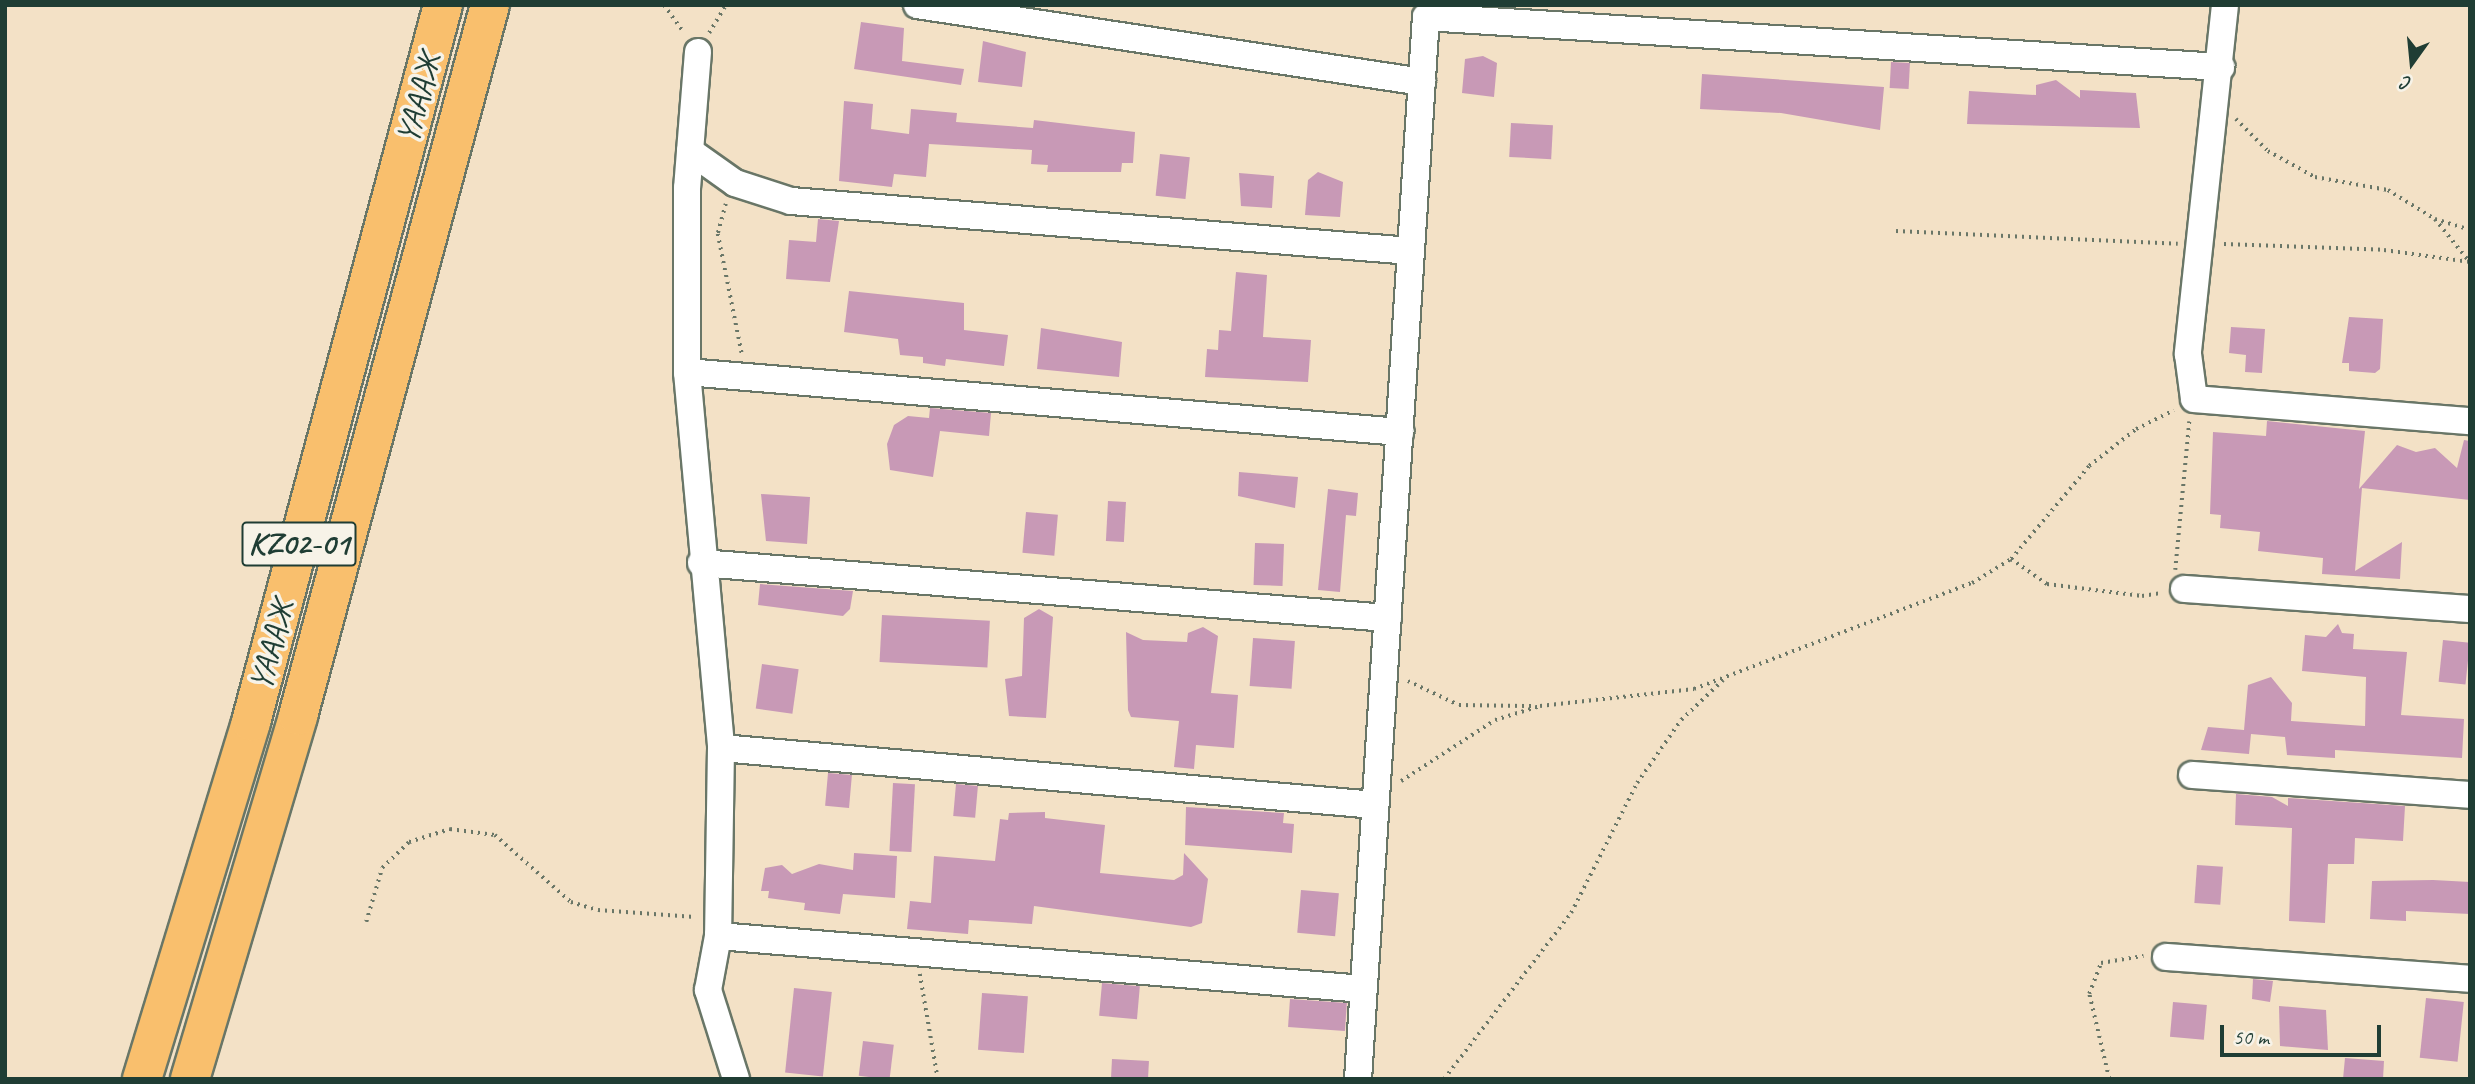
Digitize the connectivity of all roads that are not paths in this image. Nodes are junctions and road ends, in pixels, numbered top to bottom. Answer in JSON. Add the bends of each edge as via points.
{"nodes":[{"id":1,"x":443,"y":5,"type":"edge"},
{"id":2,"x":490,"y":5,"type":"edge"},
{"id":3,"x":917,"y":5,"type":"edge"},
{"id":4,"x":2225,"y":5,"type":"edge"},
{"id":5,"x":698,"y":52,"type":"road end"},
{"id":6,"x":2221,"y":67,"type":"junction"},
{"id":7,"x":1422,"y":82,"type":"junction"},
{"id":8,"x":690,"y":150,"type":"junction"},
{"id":9,"x":1411,"y":251,"type":"junction"},
{"id":10,"x":687,"y":372,"type":"junction"},
{"id":11,"x":2470,"y":421,"type":"edge"},
{"id":12,"x":1400,"y":432,"type":"junction"},
{"id":13,"x":701,"y":563,"type":"junction"},
{"id":14,"x":2184,"y":589,"type":"road end"},
{"id":15,"x":2470,"y":609,"type":"edge"},
{"id":16,"x":1388,"y":618,"type":"junction"},
{"id":17,"x":721,"y":748,"type":"junction"},
{"id":18,"x":2192,"y":775,"type":"dead end"},
{"id":19,"x":2470,"y":795,"type":"edge"},
{"id":20,"x":1375,"y":805,"type":"junction"},
{"id":21,"x":718,"y":936,"type":"junction"},
{"id":22,"x":2166,"y":957,"type":"road end"},
{"id":23,"x":2470,"y":979,"type":"edge"},
{"id":24,"x":1364,"y":989,"type":"junction"},
{"id":25,"x":142,"y":1079,"type":"edge"},
{"id":26,"x":190,"y":1079,"type":"edge"},
{"id":27,"x":736,"y":1079,"type":"edge"},
{"id":28,"x":1358,"y":1079,"type":"edge"}],
"edges":[{"from":1,"to":25,"type":"highway","name":"ҮАААЖ","number":"KZ02-01","via":[[251,722]]},
{"from":2,"to":26,"type":"highway","name":"ҮАААЖ","number":"KZ02-01","via":[[298,716]]},
{"from":3,"to":7,"type":"street"},
{"from":4,"to":6,"type":"street"},
{"from":5,"to":8,"type":"street"},
{"from":6,"to":7,"type":"street","via":[[1426,17]]},
{"from":6,"to":11,"type":"street","via":[[2188,354],[2194,400]]},
{"from":7,"to":9,"type":"street"},
{"from":8,"to":9,"type":"street","via":[[735,183],[791,201]]},
{"from":8,"to":10,"type":"street"},
{"from":9,"to":12,"type":"street"},
{"from":10,"to":12,"type":"street"},
{"from":10,"to":13,"type":"street"},
{"from":12,"to":16,"type":"street"},
{"from":13,"to":16,"type":"street"},
{"from":13,"to":17,"type":"street"},
{"from":14,"to":15,"type":"street"},
{"from":16,"to":20,"type":"street"},
{"from":17,"to":20,"type":"street"},
{"from":17,"to":21,"type":"street"},
{"from":18,"to":19,"type":"street"},
{"from":20,"to":24,"type":"street"},
{"from":21,"to":24,"type":"street"},
{"from":21,"to":27,"type":"street","via":[[708,990]]},
{"from":22,"to":23,"type":"street"},
{"from":24,"to":28,"type":"street"}]}
